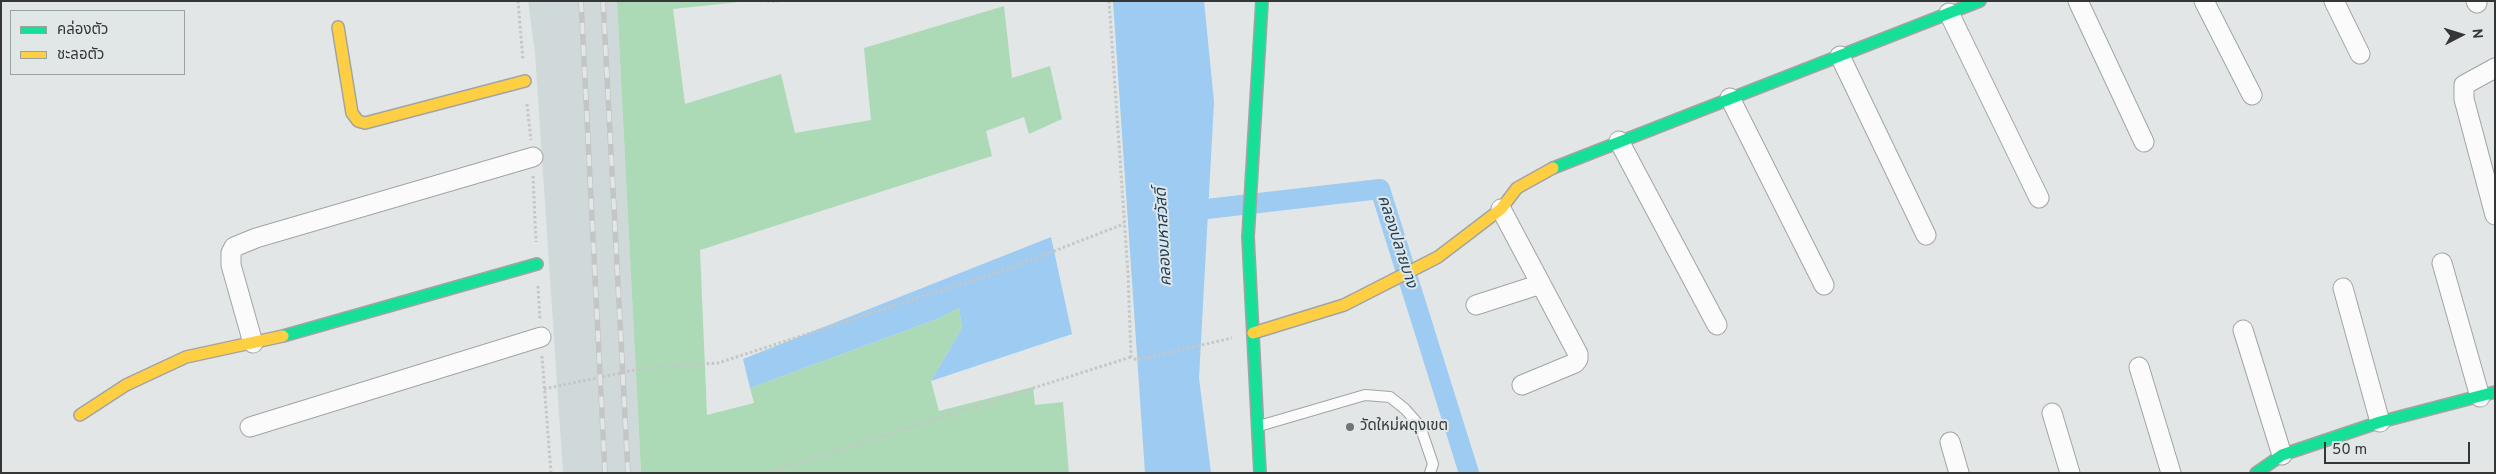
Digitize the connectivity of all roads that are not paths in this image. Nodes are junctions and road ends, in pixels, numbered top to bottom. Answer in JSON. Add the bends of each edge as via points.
{"nodes":[{"id":1,"x":1262,"y":1,"type":"edge"},
{"id":2,"x":1980,"y":1,"type":"edge"},
{"id":3,"x":2078,"y":1,"type":"edge"},
{"id":4,"x":2204,"y":1,"type":"edge"},
{"id":5,"x":2334,"y":1,"type":"edge"},
{"id":6,"x":1949,"y":13,"type":"junction"},
{"id":7,"x":338,"y":27,"type":"dead end"},
{"id":8,"x":2360,"y":54,"type":"dead end"},
{"id":9,"x":1840,"y":56,"type":"junction"},
{"id":10,"x":2495,"y":68,"type":"edge"},
{"id":11,"x":525,"y":81,"type":"road end"},
{"id":12,"x":2252,"y":95,"type":"dead end"},
{"id":13,"x":1730,"y":98,"type":"junction"},
{"id":14,"x":1619,"y":141,"type":"junction"},
{"id":15,"x":2144,"y":142,"type":"dead end"},
{"id":16,"x":533,"y":157,"type":"road end"},
{"id":17,"x":2039,"y":198,"type":"dead end"},
{"id":18,"x":1501,"y":210,"type":"junction"},
{"id":19,"x":2495,"y":215,"type":"edge"},
{"id":20,"x":1926,"y":235,"type":"dead end"},
{"id":21,"x":2442,"y":263,"type":"dead end"},
{"id":22,"x":537,"y":264,"type":"road end"},
{"id":23,"x":1541,"y":284,"type":"junction"},
{"id":24,"x":1824,"y":285,"type":"dead end"},
{"id":25,"x":2343,"y":288,"type":"dead end"},
{"id":26,"x":1476,"y":305,"type":"dead end"},
{"id":27,"x":1717,"y":325,"type":"dead end"},
{"id":28,"x":2243,"y":330,"type":"dead end"},
{"id":29,"x":1253,"y":333,"type":"junction"},
{"id":30,"x":541,"y":337,"type":"road end"},
{"id":31,"x":253,"y":343,"type":"junction"},
{"id":32,"x":2138,"y":367,"type":"dead end"},
{"id":33,"x":1522,"y":385,"type":"dead end"},
{"id":34,"x":2487,"y":395,"type":"edge"},
{"id":35,"x":2052,"y":413,"type":"dead end"},
{"id":36,"x":80,"y":416,"type":"dead end"},
{"id":37,"x":2380,"y":422,"type":"junction"},
{"id":38,"x":250,"y":427,"type":"dead end"},
{"id":39,"x":1257,"y":427,"type":"junction"},
{"id":40,"x":1950,"y":442,"type":"dead end"},
{"id":41,"x":2282,"y":456,"type":"junction"},
{"id":42,"x":1260,"y":473,"type":"edge"},
{"id":43,"x":1430,"y":473,"type":"edge"},
{"id":44,"x":1959,"y":473,"type":"edge"},
{"id":45,"x":2070,"y":473,"type":"edge"},
{"id":46,"x":2171,"y":473,"type":"edge"},
{"id":47,"x":2256,"y":473,"type":"edge"}],
"edges":[{"from":1,"to":29,"type":"street","via":[[1248,237]]},
{"from":2,"to":6,"type":"street"},
{"from":3,"to":15,"type":"street"},
{"from":4,"to":12,"type":"street"},
{"from":5,"to":8,"type":"street"},
{"from":6,"to":9,"type":"street"},
{"from":6,"to":17,"type":"street"},
{"from":7,"to":11,"type":"street","via":[[352,113],[358,121],[365,123]]},
{"from":9,"to":13,"type":"street"},
{"from":9,"to":20,"type":"street"},
{"from":10,"to":19,"type":"street","via":[[2464,85],[2464,100]]},
{"from":13,"to":14,"type":"street"},
{"from":13,"to":24,"type":"street"},
{"from":14,"to":18,"type":"street","via":[[1559,164],[1517,188]]},
{"from":14,"to":27,"type":"street"},
{"from":16,"to":31,"type":"street","via":[[234,247],[231,265]]},
{"from":18,"to":23,"type":"street"},
{"from":18,"to":29,"type":"street","via":[[1438,257],[1383,287],[1344,305]]},
{"from":21,"to":34,"type":"street"},
{"from":22,"to":31,"type":"street"},
{"from":23,"to":26,"type":"street"},
{"from":23,"to":33,"type":"street","via":[[1578,359],[1575,364]]},
{"from":25,"to":37,"type":"street"},
{"from":28,"to":41,"type":"street"},
{"from":29,"to":39,"type":"street"},
{"from":30,"to":38,"type":"street"},
{"from":31,"to":36,"type":"street","via":[[186,357],[126,385]]},
{"from":32,"to":46,"type":"street"},
{"from":34,"to":37,"type":"street"},
{"from":35,"to":45,"type":"street"},
{"from":37,"to":41,"type":"street"},
{"from":39,"to":42,"type":"street"},
{"from":39,"to":43,"type":"lane","via":[[1365,395],[1390,398],[1420,426],[1432,464]]},
{"from":40,"to":44,"type":"street"},
{"from":41,"to":47,"type":"street"}]}
